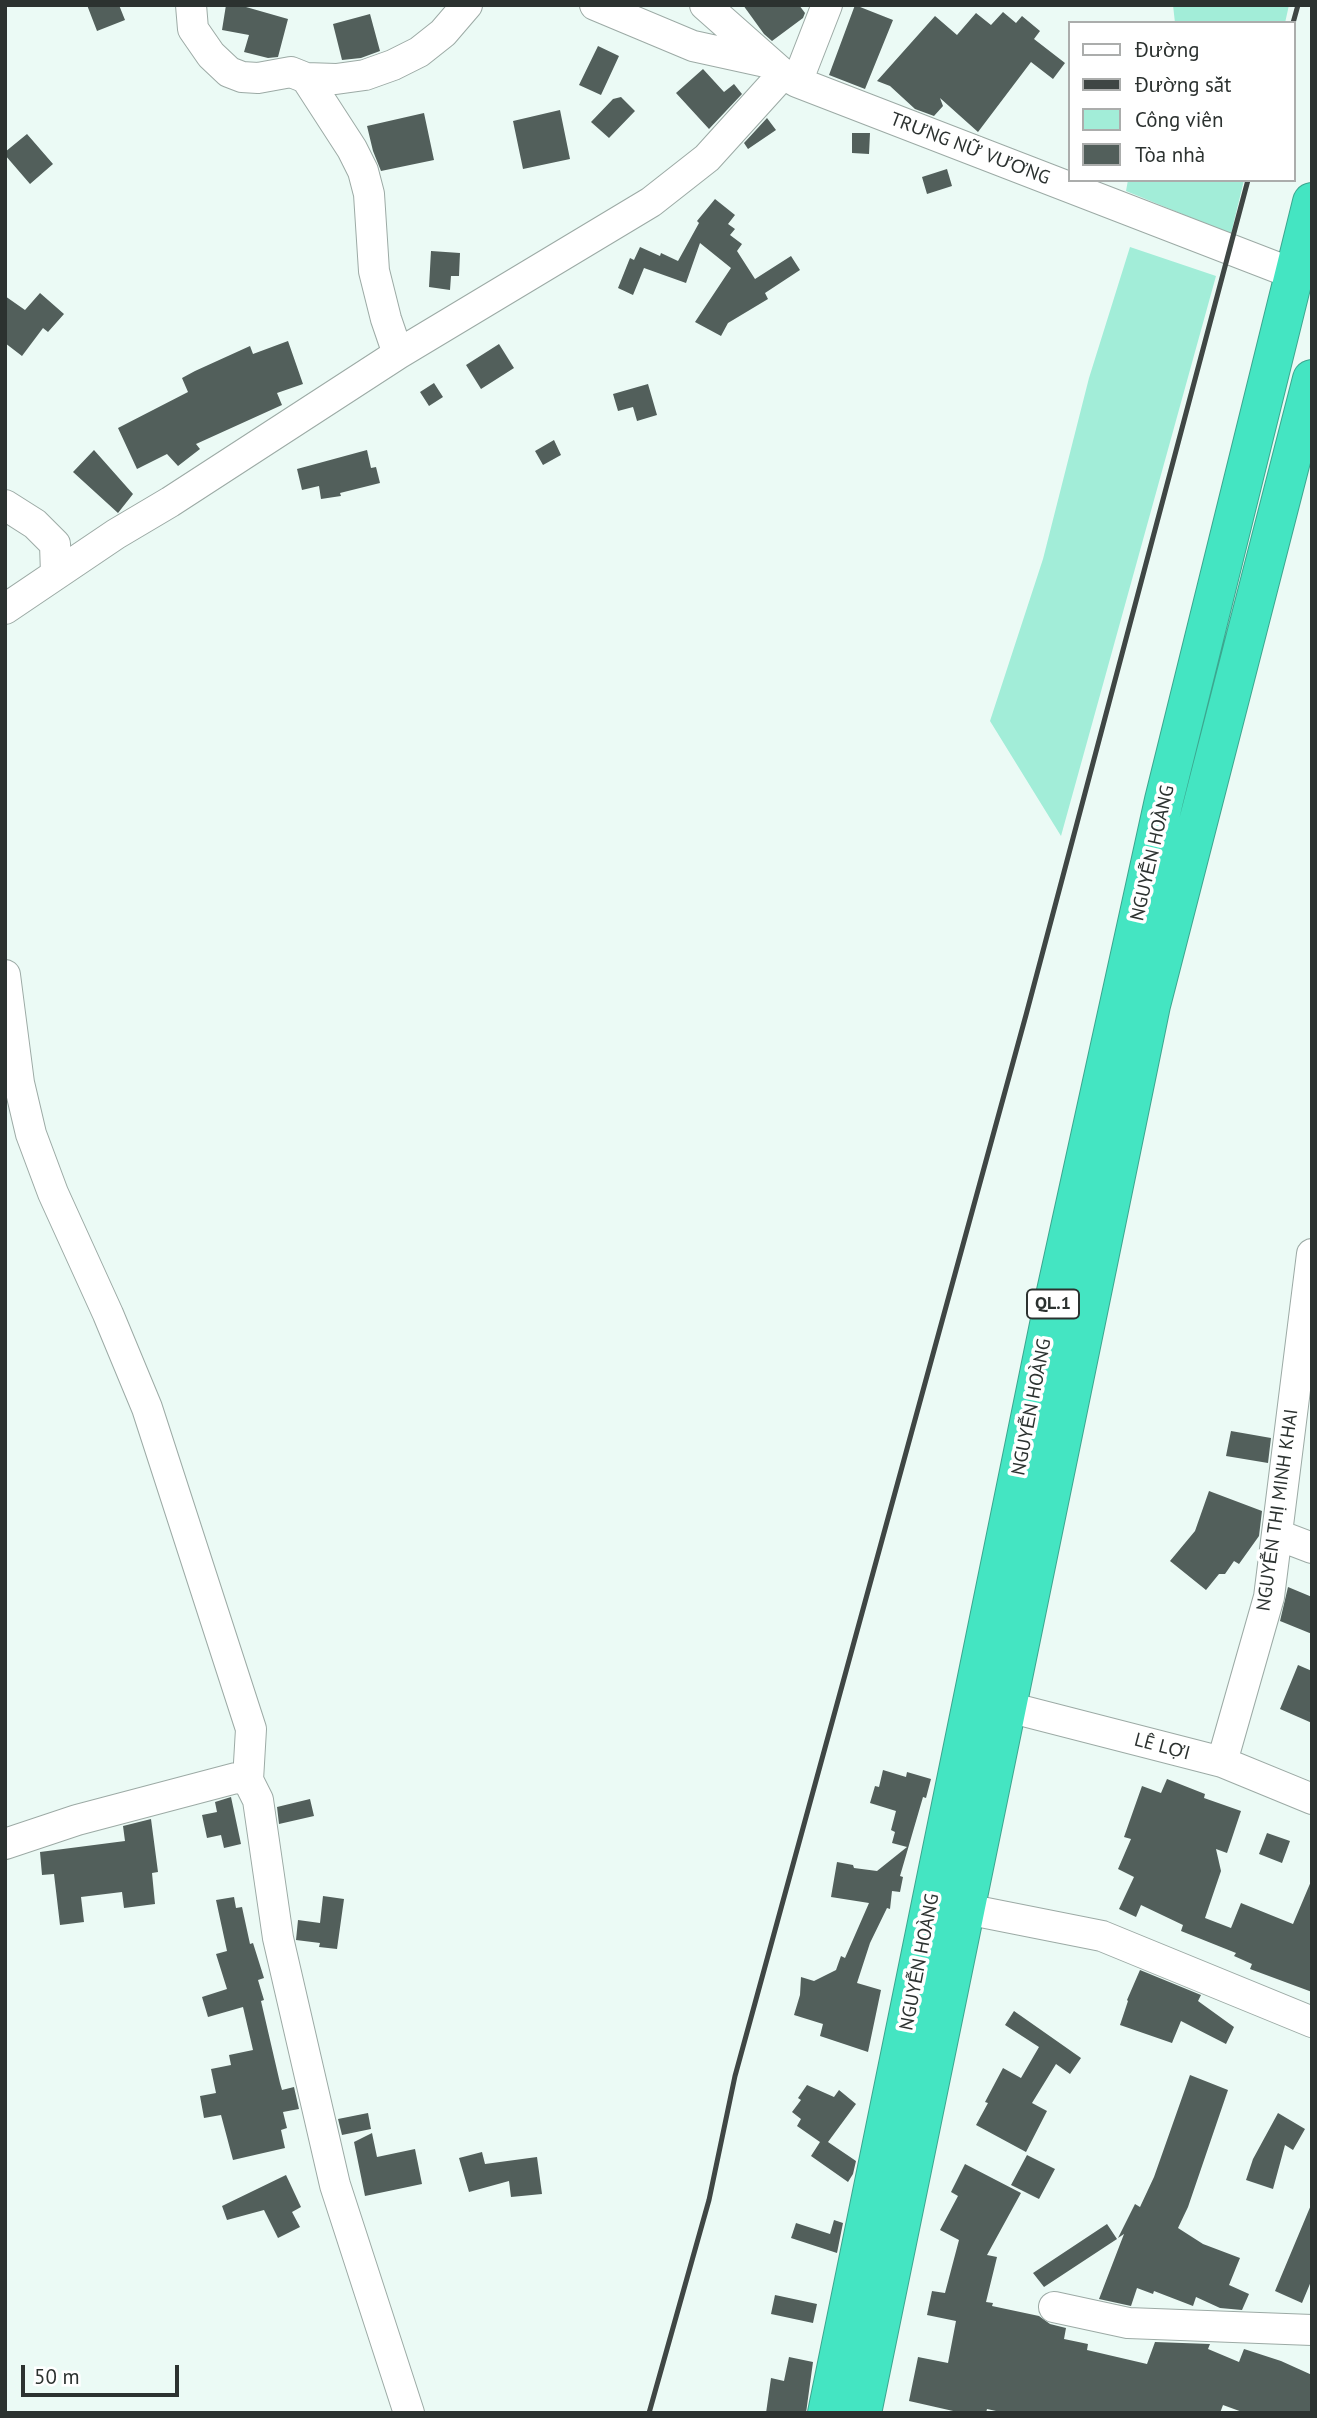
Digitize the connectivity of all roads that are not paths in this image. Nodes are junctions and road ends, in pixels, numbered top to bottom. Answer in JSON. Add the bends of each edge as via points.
{"nodes":[{"id":1,"x":191,"y":5,"type":"edge"},
{"id":2,"x":467,"y":5,"type":"edge"},
{"id":3,"x":595,"y":5,"type":"edge"},
{"id":4,"x":705,"y":5,"type":"edge"},
{"id":5,"x":827,"y":5,"type":"edge"},
{"id":6,"x":783,"y":73,"type":"junction"},
{"id":7,"x":306,"y":78,"type":"junction"},
{"id":8,"x":1312,"y":202,"type":"edge"},
{"id":9,"x":1303,"y":277,"type":"edge"},
{"id":10,"x":398,"y":354,"type":"junction"},
{"id":11,"x":1312,"y":379,"type":"edge"},
{"id":12,"x":5,"y":505,"type":"edge"},
{"id":13,"x":56,"y":574,"type":"junction"},
{"id":14,"x":5,"y":609,"type":"edge"},
{"id":15,"x":5,"y":975,"type":"edge"},
{"id":16,"x":1312,"y":1254,"type":"edge"},
{"id":17,"x":1307,"y":1335,"type":"edge"},
{"id":18,"x":1278,"y":1535,"type":"junction"},
{"id":19,"x":1312,"y":1548,"type":"edge"},
{"id":20,"x":1008,"y":1707,"type":"junction"},
{"id":21,"x":1222,"y":1762,"type":"junction"},
{"id":22,"x":248,"y":1780,"type":"junction"},
{"id":23,"x":1312,"y":1799,"type":"edge"},
{"id":24,"x":5,"y":1844,"type":"edge"},
{"id":25,"x":966,"y":1909,"type":"junction"},
{"id":26,"x":1312,"y":2022,"type":"edge"},
{"id":27,"x":876,"y":2260,"type":"junction"},
{"id":28,"x":1054,"y":2307,"type":"dead end"},
{"id":29,"x":1312,"y":2330,"type":"edge"},
{"id":30,"x":409,"y":2413,"type":"edge"},
{"id":31,"x":827,"y":2413,"type":"edge"},
{"id":32,"x":862,"y":2413,"type":"edge"}],
"edges":[{"from":1,"to":7,"type":"street","via":[[193,29],[229,72],[258,78],[291,72]]},
{"from":2,"to":7,"type":"street","via":[[443,33],[393,65],[365,75]]},
{"from":3,"to":6,"type":"street","via":[[693,46]]},
{"from":4,"to":6,"type":"street","name":"TRƯNG NỮ VƯƠNG"},
{"from":5,"to":6,"type":"street"},
{"from":6,"to":9,"type":"street","name":"TRƯNG NỮ VƯƠNG"},
{"from":6,"to":10,"type":"street","via":[[706,158],[650,202]]},
{"from":7,"to":10,"type":"street","via":[[363,171],[374,271]]},
{"from":8,"to":9,"type":"highway","name":"NGUYỄN HOÀNG","number":"QL.1"},
{"from":9,"to":27,"type":"highway","name":"NGUYỄN HOÀNG","number":"QL.1","via":[[1164,800],[1053,1304]]},
{"from":10,"to":13,"type":"street"},
{"from":11,"to":20,"type":"highway","name":"NGUYỄN HOÀNG","number":"QL.1","via":[[1151,1005]]},
{"from":12,"to":13,"type":"street","via":[[36,524],[55,544]]},
{"from":13,"to":14,"type":"street"},
{"from":15,"to":22,"type":"street","via":[[19,1083],[31,1134],[147,1408],[251,1729]]},
{"from":16,"to":17,"type":"street","name":"NGUYỄN THỊ MINH KHAI"},
{"from":17,"to":18,"type":"street","name":"NGUYỄN THỊ MINH KHAI"},
{"from":18,"to":19,"type":"street"},
{"from":18,"to":21,"type":"street","name":"NGUYỄN THỊ MINH KHAI","via":[[1269,1597]]},
{"from":20,"to":21,"type":"street","name":"LÊ LỢI"},
{"from":20,"to":25,"type":"highway","name":"NGUYỄN HOÀNG","number":"QL.1"},
{"from":21,"to":23,"type":"street","name":"LÊ LỢI"},
{"from":22,"to":24,"type":"street","via":[[236,1778]]},
{"from":22,"to":30,"type":"street","via":[[258,1800],[278,1938],[334,2185]]},
{"from":25,"to":26,"type":"street","via":[[1102,1936]]},
{"from":25,"to":27,"type":"highway","name":"NGUYỄN HOÀNG","number":"QL.1"},
{"from":27,"to":31,"type":"highway","name":"NGUYỄN HOÀNG","number":"QL.1"},
{"from":27,"to":32,"type":"highway","name":"NGUYỄN HOÀNG","number":"QL.1"},
{"from":28,"to":29,"type":"street","via":[[1128,2323]]}]}
